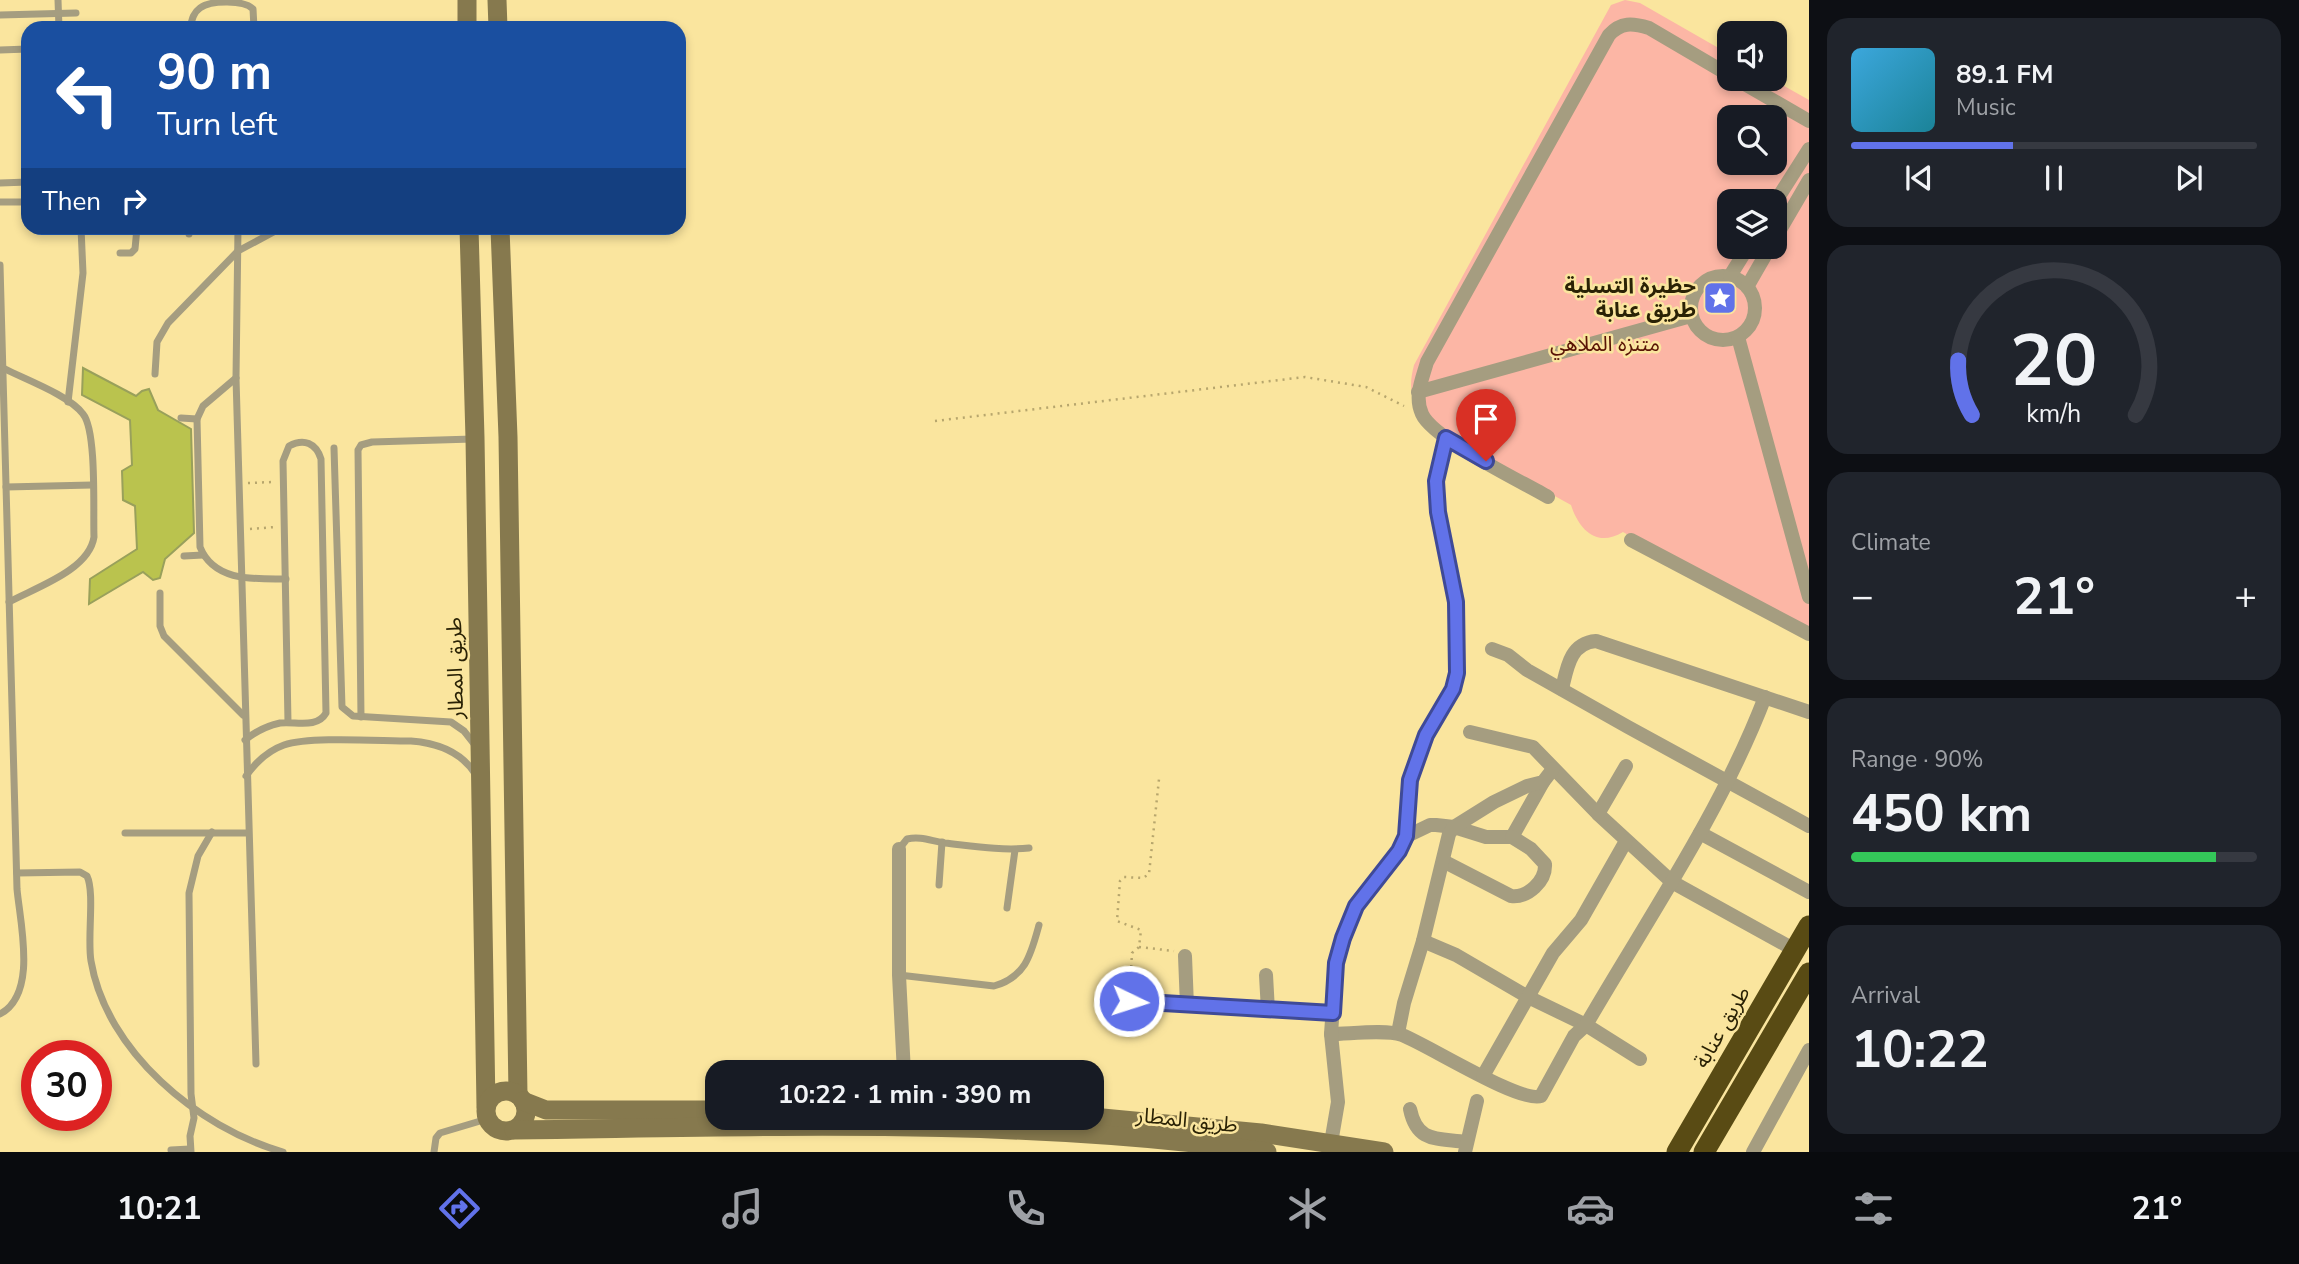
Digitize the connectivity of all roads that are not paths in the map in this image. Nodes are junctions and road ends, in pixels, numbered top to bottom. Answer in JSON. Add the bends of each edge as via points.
{"nodes":[{"id":1,"x":58,"y":0,"type":"edge"},
{"id":2,"x":467,"y":0,"type":"edge"},
{"id":3,"x":497,"y":0,"type":"edge"},
{"id":4,"x":59,"y":13,"type":"junction"},
{"id":5,"x":76,"y":13,"type":"dead end"},
{"id":6,"x":0,"y":15,"type":"edge"},
{"id":7,"x":59,"y":21,"type":"edge"},
{"id":8,"x":192,"y":21,"type":"edge"},
{"id":9,"x":254,"y":21,"type":"edge"},
{"id":10,"x":467,"y":21,"type":"edge"},
{"id":11,"x":498,"y":21,"type":"edge"},
{"id":12,"x":21,"y":49,"type":"edge"},
{"id":13,"x":0,"y":50,"type":"edge"},
{"id":14,"x":1717,"y":68,"type":"edge"},
{"id":15,"x":1757,"y":91,"type":"edge"},
{"id":16,"x":1809,"y":121,"type":"edge"},
{"id":17,"x":1809,"y":149,"type":"edge"},
{"id":18,"x":1809,"y":180,"type":"edge"},
{"id":19,"x":21,"y":182,"type":"edge"},
{"id":20,"x":0,"y":183,"type":"edge"},
{"id":21,"x":1784,"y":189,"type":"edge"},
{"id":22,"x":0,"y":202,"type":"edge"},
{"id":23,"x":21,"y":202,"type":"edge"},
{"id":24,"x":1787,"y":218,"type":"edge"},
{"id":25,"x":81,"y":235,"type":"edge"},
{"id":26,"x":136,"y":235,"type":"edge"},
{"id":27,"x":238,"y":235,"type":"edge"},
{"id":28,"x":268,"y":235,"type":"edge"},
{"id":29,"x":469,"y":235,"type":"edge"},
{"id":30,"x":500,"y":235,"type":"edge"},
{"id":31,"x":238,"y":251,"type":"junction"},
{"id":32,"x":120,"y":253,"type":"dead end"},
{"id":33,"x":1741,"y":259,"type":"edge"},
{"id":34,"x":1763,"y":259,"type":"edge"},
{"id":35,"x":0,"y":265,"type":"edge"},
{"id":36,"x":1730,"y":276,"type":"junction"},
{"id":37,"x":1747,"y":287,"type":"junction"},
{"id":38,"x":1691,"y":316,"type":"junction"},
{"id":39,"x":1738,"y":337,"type":"junction"},
{"id":40,"x":3,"y":368,"type":"junction"},
{"id":41,"x":155,"y":374,"type":"dead end"},
{"id":42,"x":236,"y":378,"type":"junction"},
{"id":43,"x":1418,"y":392,"type":"junction"},
{"id":44,"x":68,"y":401,"type":"junction"},
{"id":45,"x":181,"y":418,"type":"dead end"},
{"id":46,"x":197,"y":418,"type":"junction"},
{"id":47,"x":508,"y":437,"type":"junction"},
{"id":48,"x":475,"y":438,"type":"junction"},
{"id":49,"x":1446,"y":438,"type":"junction"},
{"id":50,"x":334,"y":448,"type":"dead end"},
{"id":51,"x":92,"y":485,"type":"junction"},
{"id":52,"x":6,"y":487,"type":"junction"},
{"id":53,"x":1548,"y":497,"type":"dead end"},
{"id":54,"x":1631,"y":540,"type":"dead end"},
{"id":55,"x":204,"y":555,"type":"junction"},
{"id":56,"x":184,"y":556,"type":"dead end"},
{"id":57,"x":241,"y":579,"type":"junction"},
{"id":58,"x":286,"y":579,"type":"junction"},
{"id":59,"x":160,"y":593,"type":"dead end"},
{"id":60,"x":1809,"y":597,"type":"edge"},
{"id":61,"x":9,"y":601,"type":"junction"},
{"id":62,"x":1809,"y":634,"type":"edge"},
{"id":63,"x":1492,"y":649,"type":"dead end"},
{"id":64,"x":1562,"y":689,"type":"junction"},
{"id":65,"x":1765,"y":697,"type":"junction"},
{"id":66,"x":1809,"y":712,"type":"edge"},
{"id":67,"x":244,"y":716,"type":"junction"},
{"id":68,"x":361,"y":717,"type":"junction"},
{"id":69,"x":288,"y":722,"type":"junction"},
{"id":70,"x":1470,"y":732,"type":"dead end"},
{"id":71,"x":245,"y":740,"type":"junction"},
{"id":72,"x":479,"y":753,"type":"junction"},
{"id":73,"x":1626,"y":766,"type":"dead end"},
{"id":74,"x":1553,"y":769,"type":"junction"},
{"id":75,"x":246,"y":776,"type":"junction"},
{"id":76,"x":1728,"y":780,"type":"junction"},
{"id":77,"x":1543,"y":782,"type":"junction"},
{"id":78,"x":480,"y":783,"type":"junction"},
{"id":79,"x":1598,"y":814,"type":"junction"},
{"id":80,"x":1809,"y":826,"type":"edge"},
{"id":81,"x":1454,"y":827,"type":"junction"},
{"id":82,"x":212,"y":832,"type":"junction"},
{"id":83,"x":125,"y":833,"type":"dead end"},
{"id":84,"x":248,"y":833,"type":"junction"},
{"id":85,"x":1700,"y":833,"type":"junction"},
{"id":86,"x":1406,"y":836,"type":"junction"},
{"id":87,"x":1512,"y":838,"type":"junction"},
{"id":88,"x":1626,"y":841,"type":"junction"},
{"id":89,"x":942,"y":842,"type":"junction"},
{"id":90,"x":1029,"y":848,"type":"dead end"},
{"id":91,"x":899,"y":849,"type":"joint"},
{"id":92,"x":1015,"y":850,"type":"junction"},
{"id":93,"x":1443,"y":861,"type":"junction"},
{"id":94,"x":17,"y":873,"type":"junction"},
{"id":95,"x":1672,"y":881,"type":"junction"},
{"id":96,"x":939,"y":884,"type":"dead end"},
{"id":97,"x":1809,"y":892,"type":"edge"},
{"id":98,"x":1007,"y":908,"type":"dead end"},
{"id":99,"x":1039,"y":925,"type":"dead end"},
{"id":100,"x":1809,"y":926,"type":"edge"},
{"id":101,"x":1423,"y":941,"type":"junction"},
{"id":102,"x":1795,"y":950,"type":"junction"},
{"id":103,"x":1185,"y":956,"type":"road end"},
{"id":104,"x":1809,"y":973,"type":"edge"},
{"id":105,"x":899,"y":975,"type":"junction"},
{"id":106,"x":1266,"y":975,"type":"dead end"},
{"id":107,"x":1528,"y":997,"type":"junction"},
{"id":108,"x":1129,"y":1001,"type":"road end"},
{"id":109,"x":1187,"y":1006,"type":"junction"},
{"id":110,"x":1268,"y":1011,"type":"junction"},
{"id":111,"x":1333,"y":1013,"type":"junction"},
{"id":112,"x":0,"y":1014,"type":"edge"},
{"id":113,"x":1586,"y":1026,"type":"junction"},
{"id":114,"x":1398,"y":1033,"type":"junction"},
{"id":115,"x":1331,"y":1034,"type":"junction"},
{"id":116,"x":1809,"y":1050,"type":"edge"},
{"id":117,"x":1640,"y":1059,"type":"dead end"},
{"id":118,"x":903,"y":1060,"type":"edge"},
{"id":119,"x":256,"y":1064,"type":"dead end"},
{"id":120,"x":1804,"y":1069,"type":"edge"},
{"id":121,"x":1483,"y":1076,"type":"junction"},
{"id":122,"x":521,"y":1098,"type":"junction"},
{"id":123,"x":1477,"y":1101,"type":"dead end"},
{"id":124,"x":192,"y":1105,"type":"junction"},
{"id":125,"x":1410,"y":1109,"type":"dead end"},
{"id":126,"x":705,"y":1110,"type":"edge"},
{"id":127,"x":486,"y":1113,"type":"junction"},
{"id":128,"x":1104,"y":1120,"type":"edge"},
{"id":129,"x":705,"y":1126,"type":"edge"},
{"id":130,"x":514,"y":1130,"type":"junction"},
{"id":131,"x":1031,"y":1130,"type":"edge"},
{"id":132,"x":1177,"y":1139,"type":"edge"},
{"id":133,"x":1331,"y":1143,"type":"junction"},
{"id":134,"x":1466,"y":1147,"type":"edge"},
{"id":135,"x":171,"y":1150,"type":"dead end"},
{"id":136,"x":190,"y":1151,"type":"edge"},
{"id":137,"x":283,"y":1152,"type":"edge"},
{"id":138,"x":434,"y":1152,"type":"edge"},
{"id":139,"x":1267,"y":1152,"type":"edge"},
{"id":140,"x":1384,"y":1152,"type":"edge"},
{"id":141,"x":1677,"y":1152,"type":"edge"},
{"id":142,"x":1704,"y":1152,"type":"edge"},
{"id":143,"x":1753,"y":1152,"type":"edge"}],
"edges":[{"from":1,"to":4,"type":"lane"},
{"from":2,"to":10,"type":"main road"},
{"from":3,"to":11,"type":"main road"},
{"from":4,"to":5,"type":"lane"},
{"from":4,"to":6,"type":"lane"},
{"from":4,"to":7,"type":"lane"},
{"from":8,"to":9,"type":"lane","via":[[201,7],[243,2],[253,9]]},
{"from":12,"to":13,"type":"lane"},
{"from":14,"to":43,"type":"street","via":[[1636,24],[1625,24],[1609,35],[1427,362]]},
{"from":15,"to":16,"type":"street"},
{"from":17,"to":21,"type":"street"},
{"from":18,"to":24,"type":"street"},
{"from":19,"to":20,"type":"lane"},
{"from":22,"to":23,"type":"lane"},
{"from":25,"to":44,"type":"lane","via":[[82,287]]},
{"from":26,"to":32,"type":"lane","via":[[135,249]]},
{"from":27,"to":31,"type":"lane"},
{"from":28,"to":31,"type":"lane"},
{"from":29,"to":48,"type":"main road","name":"طريق المطار"},
{"from":30,"to":47,"type":"main road"},
{"from":31,"to":41,"type":"lane","via":[[164,329],[156,348]]},
{"from":31,"to":42,"type":"lane"},
{"from":33,"to":36,"type":"street"},
{"from":34,"to":37,"type":"street"},
{"from":35,"to":40,"type":"lane"},
{"from":36,"to":37,"type":"street"},
{"from":36,"to":38,"type":"street","via":[[1700,284],[1690,304]]},
{"from":37,"to":39,"type":"street","via":[[1753,296],[1753,319]]},
{"from":38,"to":39,"type":"street","via":[[1705,335],[1727,340]]},
{"from":38,"to":43,"type":"street"},
{"from":39,"to":60,"type":"street"},
{"from":40,"to":44,"type":"lane"},
{"from":40,"to":52,"type":"lane"},
{"from":42,"to":46,"type":"lane","via":[[203,406]]},
{"from":42,"to":57,"type":"lane"},
{"from":43,"to":49,"type":"street","via":[[1423,416]]},
{"from":44,"to":51,"type":"lane","via":[[88,423]]},
{"from":45,"to":46,"type":"lane"},
{"from":46,"to":55,"type":"lane","via":[[199,539]]},
{"from":47,"to":48,"type":"main road"},
{"from":47,"to":122,"type":"main road"},
{"from":48,"to":68,"type":"lane","via":[[372,442],[358,450]]},
{"from":48,"to":72,"type":"main road","name":"طريق المطار"},
{"from":49,"to":53,"type":"street"},
{"from":49,"to":86,"type":"street","via":[[1436,481],[1456,602],[1457,673],[1410,780]]},
{"from":50,"to":68,"type":"lane","via":[[340,699],[347,712]]},
{"from":51,"to":52,"type":"lane"},
{"from":51,"to":61,"type":"lane","via":[[94,537],[88,555],[75,567]]},
{"from":52,"to":61,"type":"lane"},
{"from":54,"to":62,"type":"street"},
{"from":55,"to":56,"type":"lane"},
{"from":55,"to":57,"type":"lane"},
{"from":57,"to":58,"type":"lane"},
{"from":57,"to":67,"type":"lane"},
{"from":58,"to":69,"type":"lane"},
{"from":58,"to":69,"type":"lane","via":[[283,461],[289,446],[305,442],[313,445],[321,459],[326,708],[319,721]]},
{"from":59,"to":67,"type":"lane","via":[[164,636]]},
{"from":61,"to":94,"type":"lane"},
{"from":63,"to":64,"type":"street"},
{"from":64,"to":65,"type":"street","via":[[1576,650],[1596,641]]},
{"from":64,"to":76,"type":"street"},
{"from":65,"to":66,"type":"street"},
{"from":65,"to":76,"type":"street"},
{"from":67,"to":71,"type":"lane"},
{"from":68,"to":72,"type":"lane","via":[[450,722],[464,731]]},
{"from":69,"to":71,"type":"lane"},
{"from":70,"to":74,"type":"street","via":[[1529,745]]},
{"from":71,"to":75,"type":"lane"},
{"from":72,"to":78,"type":"main road","name":"طريق المطار"},
{"from":73,"to":79,"type":"street"},
{"from":74,"to":77,"type":"street"},
{"from":74,"to":79,"type":"street"},
{"from":75,"to":78,"type":"lane","via":[[262,757],[298,742],[411,741],[452,751]]},
{"from":75,"to":84,"type":"lane"},
{"from":76,"to":80,"type":"street"},
{"from":76,"to":85,"type":"street"},
{"from":77,"to":81,"type":"street","via":[[1514,791]]},
{"from":77,"to":87,"type":"street"},
{"from":78,"to":127,"type":"main road","name":"طريق المطار"},
{"from":79,"to":88,"type":"street"},
{"from":81,"to":86,"type":"street","via":[[1430,825]]},
{"from":81,"to":87,"type":"street","via":[[1486,837]]},
{"from":81,"to":93,"type":"street"},
{"from":82,"to":83,"type":"lane"},
{"from":82,"to":84,"type":"lane"},
{"from":82,"to":124,"type":"lane","via":[[198,856],[189,893]]},
{"from":84,"to":119,"type":"lane"},
{"from":85,"to":95,"type":"street"},
{"from":85,"to":97,"type":"street"},
{"from":86,"to":111,"type":"street","via":[[1356,906],[1336,963]]},
{"from":87,"to":93,"type":"street","via":[[1545,864],[1543,876],[1524,895],[1511,896]]},
{"from":88,"to":95,"type":"street"},
{"from":88,"to":107,"type":"street","via":[[1581,920],[1553,953]]},
{"from":89,"to":91,"type":"lane","via":[[909,838]]},
{"from":89,"to":92,"type":"lane"},
{"from":89,"to":96,"type":"lane"},
{"from":90,"to":92,"type":"lane"},
{"from":91,"to":105,"type":"street"},
{"from":92,"to":98,"type":"lane"},
{"from":93,"to":101,"type":"street"},
{"from":94,"to":112,"type":"lane","via":[[22,979],[13,1003]]},
{"from":94,"to":124,"type":"lane","via":[[80,872],[87,876],[90,954],[107,1013],[143,1062]]},
{"from":95,"to":102,"type":"street"},
{"from":95,"to":113,"type":"street"},
{"from":99,"to":105,"type":"lane","via":[[1027,964],[1001,984]]},
{"from":100,"to":102,"type":"highway","name":"طريق عنابة"},
{"from":101,"to":107,"type":"street"},
{"from":101,"to":114,"type":"street"},
{"from":102,"to":141,"type":"highway","name":"طريق عنابة"},
{"from":103,"to":109,"type":"street"},
{"from":104,"to":142,"type":"highway"},
{"from":105,"to":118,"type":"street"},
{"from":106,"to":110,"type":"street"},
{"from":107,"to":113,"type":"street"},
{"from":107,"to":121,"type":"street"},
{"from":108,"to":109,"type":"street"},
{"from":109,"to":110,"type":"street"},
{"from":110,"to":111,"type":"street"},
{"from":111,"to":115,"type":"street"},
{"from":113,"to":117,"type":"street"},
{"from":113,"to":121,"type":"street","via":[[1574,1036],[1539,1097]]},
{"from":114,"to":115,"type":"street"},
{"from":114,"to":121,"type":"street"},
{"from":115,"to":133,"type":"street","via":[[1338,1102]]},
{"from":116,"to":120,"type":"street"},
{"from":120,"to":143,"type":"street"},
{"from":122,"to":126,"type":"main road","via":[[546,1111]]},
{"from":122,"to":127,"type":"main road","via":[[500,1091],[492,1095]]},
{"from":122,"to":130,"type":"main road","via":[[524,1120]]},
{"from":123,"to":134,"type":"street"},
{"from":124,"to":136,"type":"lane"},
{"from":124,"to":137,"type":"lane","via":[[226,1129]]},
{"from":125,"to":134,"type":"street","via":[[1419,1131]]},
{"from":127,"to":130,"type":"main road","via":[[496,1129]]},
{"from":127,"to":138,"type":"lane","via":[[440,1133]]},
{"from":128,"to":132,"type":"main road","name":"طريق المطار"},
{"from":129,"to":130,"type":"main road","name":"طريق المطار"},
{"from":131,"to":132,"type":"main road","name":"طريق المطار"},
{"from":132,"to":133,"type":"main road","name":"طريق المطار"},
{"from":132,"to":139,"type":"main road","name":"طريق المطار"},
{"from":133,"to":140,"type":"main road","name":"طريق المطار"},
{"from":135,"to":136,"type":"lane"}]}
